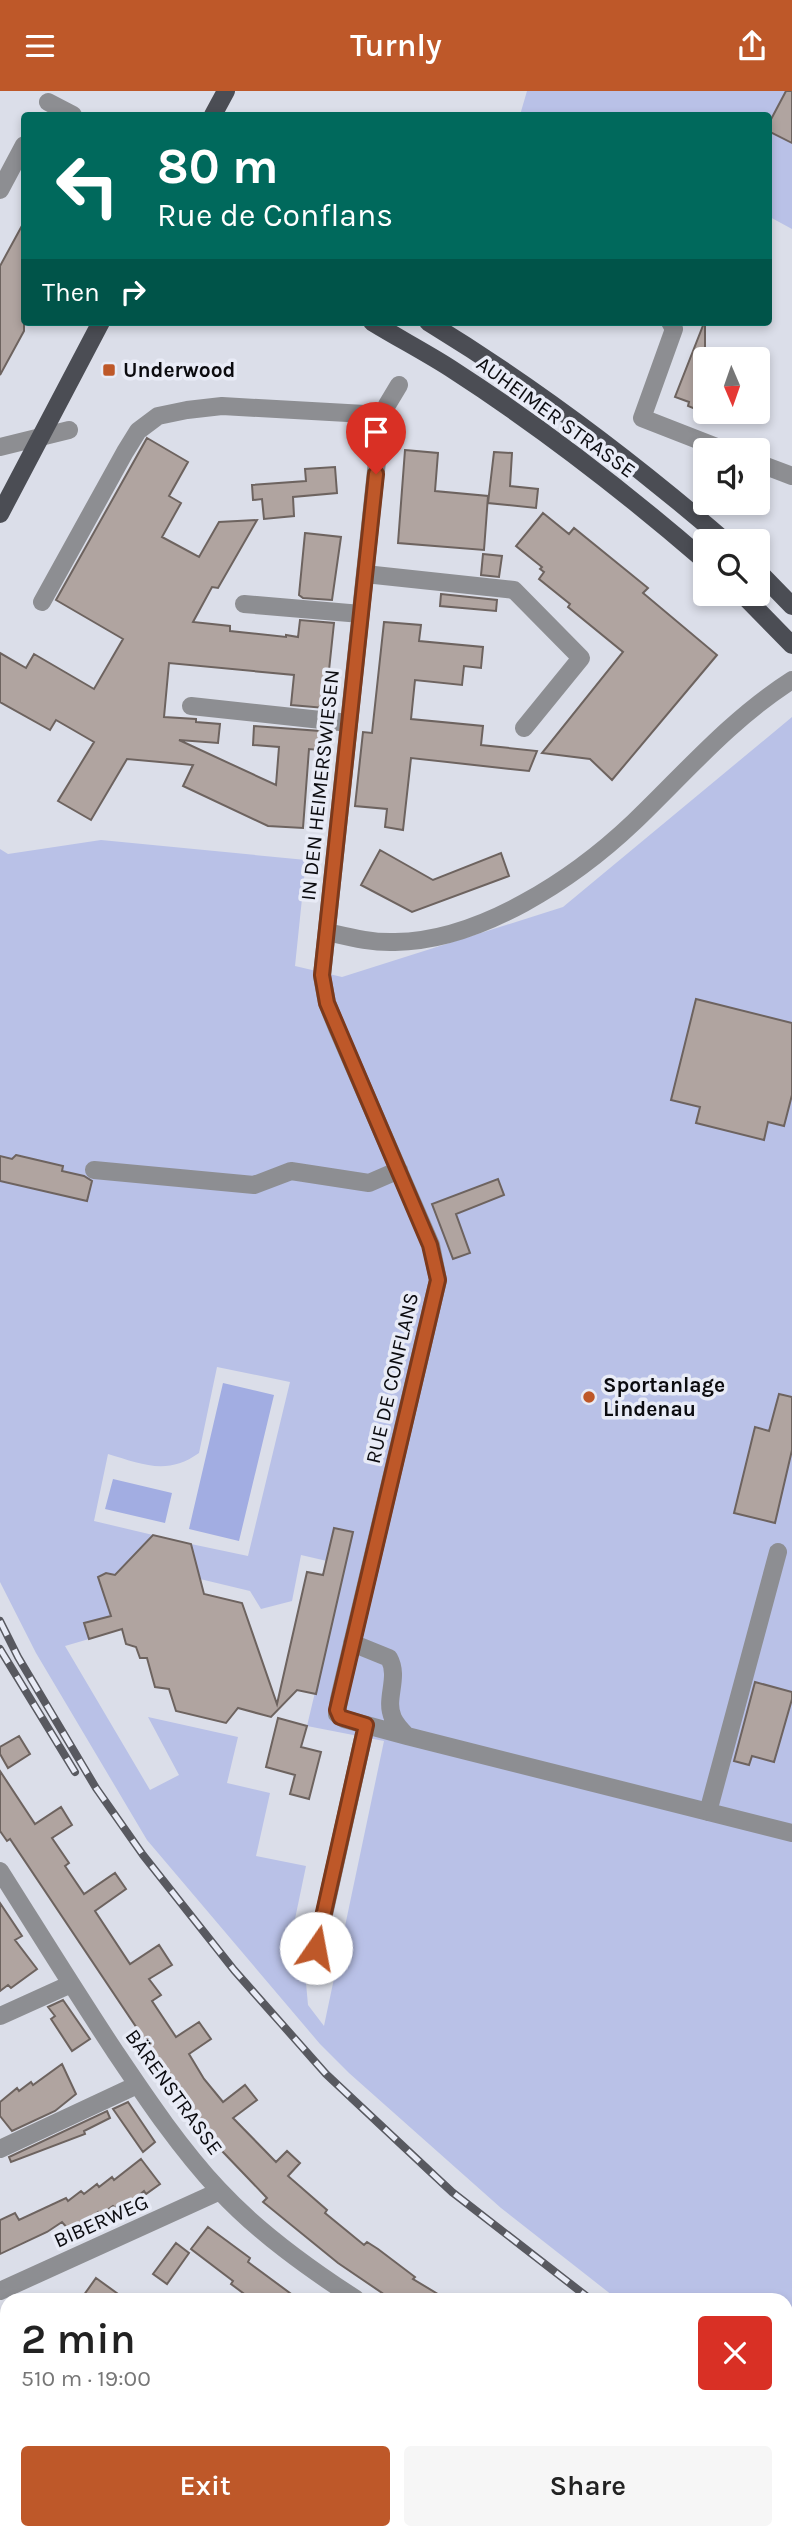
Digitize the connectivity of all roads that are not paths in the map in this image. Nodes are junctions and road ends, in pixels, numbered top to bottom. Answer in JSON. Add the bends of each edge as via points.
{"nodes":[{"id":1,"x":226,"y":91,"type":"edge"},
{"id":2,"x":47,"y":103,"type":"edge"},
{"id":3,"x":66,"y":112,"type":"edge"},
{"id":4,"x":216,"y":112,"type":"edge"},
{"id":5,"x":21,"y":151,"type":"edge"},
{"id":6,"x":0,"y":190,"type":"edge"},
{"id":7,"x":100,"y":326,"type":"edge"},
{"id":8,"x":379,"y":326,"type":"edge"},
{"id":9,"x":434,"y":326,"type":"edge"},
{"id":10,"x":672,"y":326,"type":"edge"},
{"id":11,"x":399,"y":385,"type":"dead end"},
{"id":12,"x":383,"y":415,"type":"junction"},
{"id":13,"x":69,"y":430,"type":"dead end"},
{"id":14,"x":42,"y":435,"type":"junction"},
{"id":15,"x":693,"y":438,"type":"edge"},
{"id":16,"x":0,"y":447,"type":"edge"},
{"id":17,"x":770,"y":468,"type":"edge"},
{"id":18,"x":792,"y":476,"type":"edge"},
{"id":19,"x":0,"y":514,"type":"edge"},
{"id":20,"x":711,"y":529,"type":"edge"},
{"id":21,"x":693,"y":551,"type":"edge"},
{"id":22,"x":365,"y":574,"type":"junction"},
{"id":23,"x":770,"y":583,"type":"edge"},
{"id":24,"x":42,"y":602,"type":"dead end"},
{"id":25,"x":244,"y":604,"type":"dead end"},
{"id":26,"x":753,"y":606,"type":"edge"},
{"id":27,"x":792,"y":606,"type":"edge"},
{"id":28,"x":361,"y":614,"type":"junction"},
{"id":29,"x":792,"y":645,"type":"edge"},
{"id":30,"x":792,"y":680,"type":"edge"},
{"id":31,"x":191,"y":706,"type":"dead end"},
{"id":32,"x":349,"y":723,"type":"junction"},
{"id":33,"x":524,"y":727,"type":"dead end"},
{"id":34,"x":327,"y":932,"type":"junction"},
{"id":35,"x":94,"y":1170,"type":"dead end"},
{"id":36,"x":398,"y":1170,"type":"junction"},
{"id":37,"x":778,"y":1552,"type":"dead end"},
{"id":38,"x":352,"y":1643,"type":"junction"},
{"id":39,"x":366,"y":1725,"type":"junction"},
{"id":40,"x":407,"y":1736,"type":"junction"},
{"id":41,"x":709,"y":1812,"type":"junction"},
{"id":42,"x":792,"y":1833,"type":"edge"},
{"id":43,"x":1,"y":1874,"type":"edge"},
{"id":44,"x":311,"y":1973,"type":"dead end"},
{"id":45,"x":71,"y":1984,"type":"junction"},
{"id":46,"x":0,"y":2016,"type":"edge"},
{"id":47,"x":137,"y":2085,"type":"junction"},
{"id":48,"x":0,"y":2149,"type":"edge"},
{"id":49,"x":220,"y":2191,"type":"junction"},
{"id":50,"x":0,"y":2291,"type":"edge"},
{"id":51,"x":347,"y":2293,"type":"edge"}],
"edges":[{"from":1,"to":4,"type":"main road"},
{"from":2,"to":3,"type":"street"},
{"from":5,"to":6,"type":"street"},
{"from":7,"to":14,"type":"main road"},
{"from":8,"to":21,"type":"main road","name":"AUHEIMER STRASSE","via":[[547,434]]},
{"from":9,"to":20,"type":"main road","name":"AUHEIMER STRASSE","via":[[552,403]]},
{"from":10,"to":15,"type":"street","via":[[642,418]]},
{"from":11,"to":12,"type":"street","name":"IN DEN HEIMERSWIESEN"},
{"from":12,"to":22,"type":"street","name":"IN DEN HEIMERSWIESEN"},
{"from":12,"to":24,"type":"street","via":[[222,405],[158,416],[131,441]]},
{"from":13,"to":14,"type":"street"},
{"from":14,"to":16,"type":"street"},
{"from":14,"to":19,"type":"main road"},
{"from":17,"to":18,"type":"street"},
{"from":22,"to":28,"type":"street","name":"IN DEN HEIMERSWIESEN"},
{"from":22,"to":33,"type":"street","via":[[514,590],[582,657]]},
{"from":23,"to":27,"type":"main road"},
{"from":25,"to":28,"type":"street"},
{"from":26,"to":29,"type":"main road"},
{"from":28,"to":32,"type":"street","name":"IN DEN HEIMERSWIESEN"},
{"from":30,"to":34,"type":"street","name":"IN DEN HEIMERSWIESEN","via":[[735,722],[633,823],[540,894],[441,936],[379,942]]},
{"from":31,"to":32,"type":"street"},
{"from":32,"to":34,"type":"street","name":"IN DEN HEIMERSWIESEN"},
{"from":34,"to":36,"type":"street","name":"RUE DE CONFLANS","via":[[322,975],[327,1003]]},
{"from":35,"to":36,"type":"street","via":[[254,1185],[291,1171],[369,1183]]},
{"from":36,"to":38,"type":"street","name":"RUE DE CONFLANS","via":[[430,1245],[438,1280]]},
{"from":37,"to":41,"type":"street"},
{"from":38,"to":39,"type":"street","name":"RUE DE CONFLANS","via":[[337,1714]]},
{"from":38,"to":40,"type":"street","via":[[389,1658],[395,1677],[391,1713]]},
{"from":39,"to":40,"type":"street","name":"RUE DE CONFLANS"},
{"from":39,"to":44,"type":"street"},
{"from":40,"to":41,"type":"street","name":"RUE DE CONFLANS"},
{"from":41,"to":42,"type":"street","name":"RUE DE CONFLANS"},
{"from":43,"to":45,"type":"street","name":"BÄRENSTRASSE"},
{"from":45,"to":46,"type":"street"},
{"from":45,"to":47,"type":"street","name":"BÄRENSTRASSE"},
{"from":47,"to":48,"type":"street"},
{"from":47,"to":49,"type":"street","name":"BÄRENSTRASSE"},
{"from":49,"to":50,"type":"street","name":"BIBERWEG"},
{"from":49,"to":51,"type":"street","name":"BÄRENSTRASSE","via":[[279,2243]]}]}
